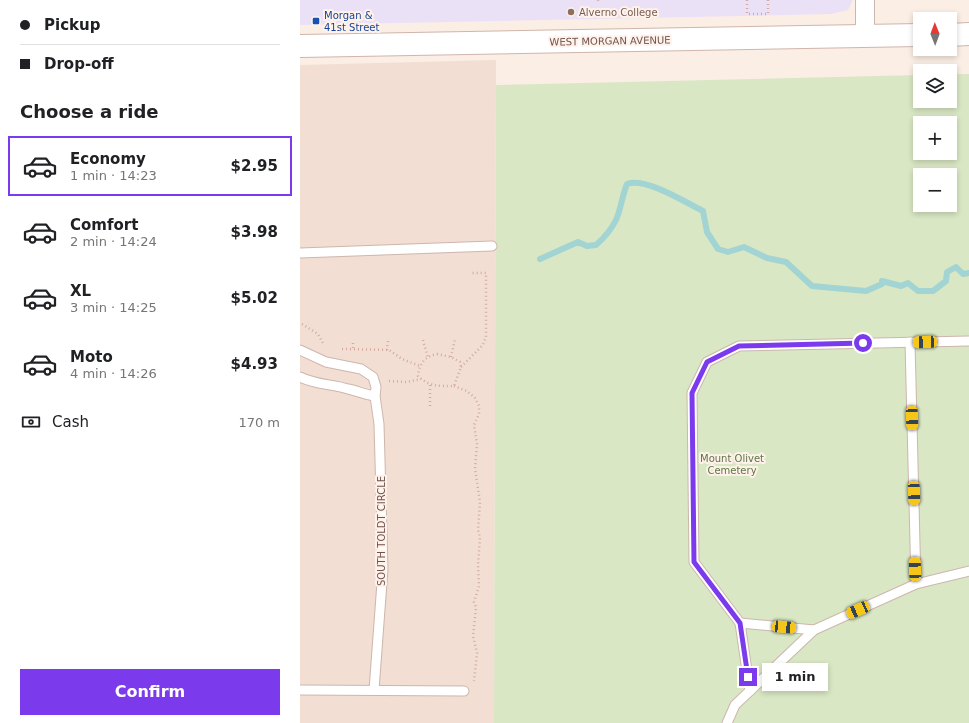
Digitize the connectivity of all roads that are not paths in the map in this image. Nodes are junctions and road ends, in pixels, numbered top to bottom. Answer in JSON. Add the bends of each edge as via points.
{"nodes":[{"id":1,"x":865,"y":0,"type":"edge"},
{"id":2,"x":969,"y":34,"type":"edge"},
{"id":3,"x":913,"y":35,"type":"edge"},
{"id":4,"x":957,"y":35,"type":"edge"},
{"id":5,"x":865,"y":37,"type":"junction"},
{"id":6,"x":300,"y":46,"type":"edge"},
{"id":7,"x":492,"y":246,"type":"dead end"},
{"id":8,"x":300,"y":253,"type":"edge"},
{"id":9,"x":969,"y":341,"type":"edge"},
{"id":10,"x":910,"y":342,"type":"junction"},
{"id":11,"x":300,"y":350,"type":"edge"},
{"id":12,"x":300,"y":377,"type":"edge"},
{"id":13,"x":375,"y":396,"type":"junction"},
{"id":14,"x":969,"y":571,"type":"edge"},
{"id":15,"x":916,"y":584,"type":"junction"},
{"id":16,"x":740,"y":623,"type":"junction"},
{"id":17,"x":814,"y":630,"type":"junction"},
{"id":18,"x":300,"y":690,"type":"edge"},
{"id":19,"x":374,"y":690,"type":"junction"},
{"id":20,"x":464,"y":691,"type":"road end"},
{"id":21,"x":750,"y":691,"type":"junction"},
{"id":22,"x":728,"y":723,"type":"edge"}],
"edges":[{"from":1,"to":5,"type":"street"},
{"from":2,"to":4,"type":"street"},
{"from":3,"to":5,"type":"street","name":"WEST MORGAN AVENUE"},
{"from":5,"to":6,"type":"street","name":"WEST MORGAN AVENUE"},
{"from":7,"to":8,"type":"lane"},
{"from":9,"to":10,"type":"lane"},
{"from":10,"to":15,"type":"lane"},
{"from":10,"to":16,"type":"lane","via":[[739,346],[707,362],[692,393],[694,562]]},
{"from":11,"to":13,"type":"lane","name":"SOUTH TOLDT CIRCLE","via":[[326,362],[361,369],[373,377]]},
{"from":12,"to":13,"type":"lane"},
{"from":13,"to":19,"type":"lane","name":"SOUTH TOLDT CIRCLE","via":[[379,424],[382,569]]},
{"from":14,"to":15,"type":"lane"},
{"from":15,"to":17,"type":"lane"},
{"from":16,"to":17,"type":"lane"},
{"from":16,"to":21,"type":"lane"},
{"from":17,"to":21,"type":"lane"},
{"from":18,"to":19,"type":"lane"},
{"from":19,"to":20,"type":"lane"},
{"from":21,"to":22,"type":"lane","via":[[735,705]]}]}
